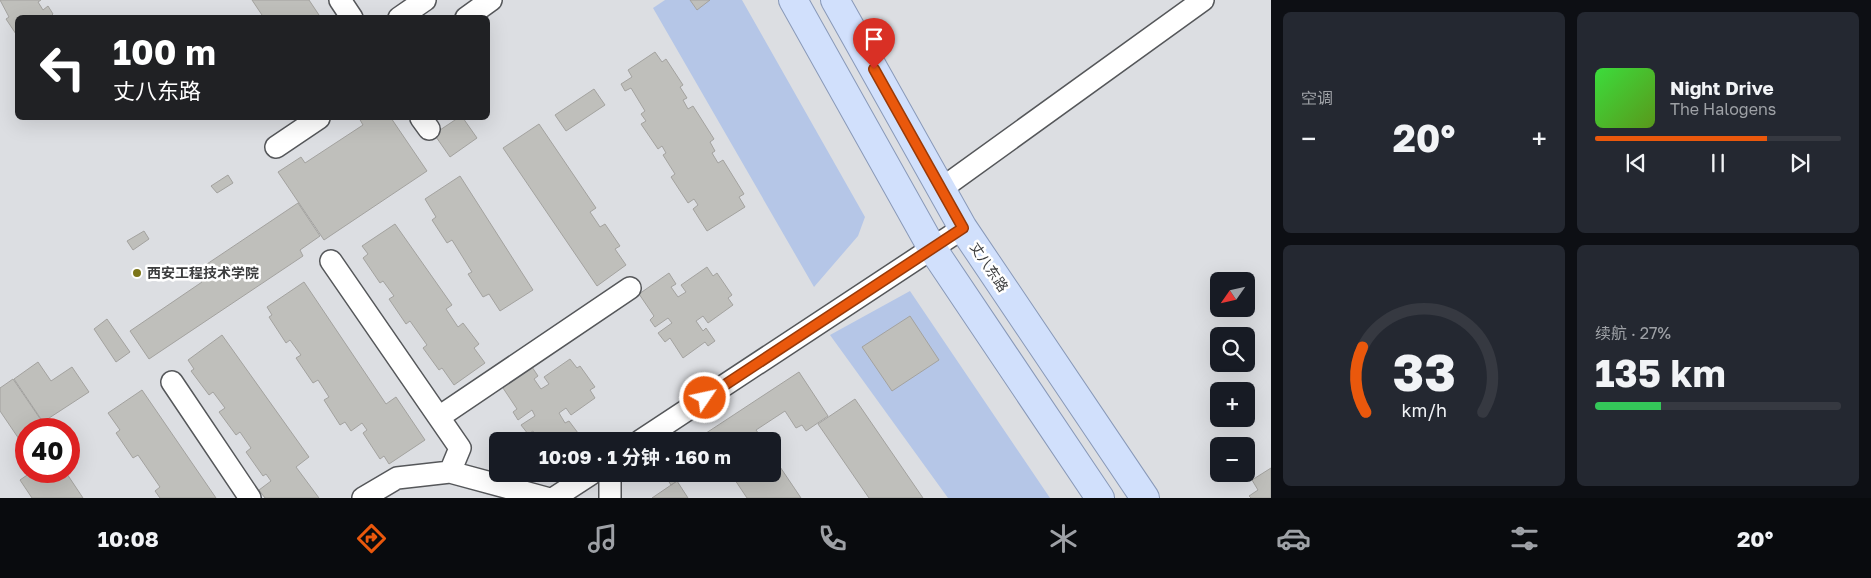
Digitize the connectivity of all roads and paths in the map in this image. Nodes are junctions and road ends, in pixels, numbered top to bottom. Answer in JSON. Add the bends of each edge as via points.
{"nodes":[{"id":1,"x":340,"y":0,"type":"edge"},
{"id":2,"x":425,"y":0,"type":"edge"},
{"id":3,"x":491,"y":0,"type":"edge"},
{"id":4,"x":793,"y":0,"type":"edge"},
{"id":5,"x":836,"y":0,"type":"edge"},
{"id":6,"x":1203,"y":0,"type":"edge"},
{"id":7,"x":350,"y":15,"type":"edge"},
{"id":8,"x":403,"y":15,"type":"edge"},
{"id":9,"x":470,"y":15,"type":"edge"},
{"id":10,"x":316,"y":120,"type":"edge"},
{"id":11,"x":276,"y":147,"type":"dead end"},
{"id":12,"x":941,"y":189,"type":"junction"},
{"id":13,"x":963,"y":228,"type":"junction"},
{"id":14,"x":932,"y":248,"type":"junction"},
{"id":15,"x":331,"y":261,"type":"dead end"},
{"id":16,"x":630,"y":288,"type":"dead end"},
{"id":17,"x":172,"y":382,"type":"dead end"},
{"id":18,"x":439,"y":417,"type":"junction"},
{"id":19,"x":654,"y":432,"type":"edge"},
{"id":20,"x":450,"y":472,"type":"junction"},
{"id":21,"x":579,"y":482,"type":"edge"},
{"id":22,"x":610,"y":482,"type":"edge"},
{"id":23,"x":250,"y":498,"type":"edge"},
{"id":24,"x":363,"y":498,"type":"edge"},
{"id":25,"x":546,"y":498,"type":"edge"},
{"id":26,"x":554,"y":498,"type":"edge"},
{"id":27,"x":610,"y":498,"type":"edge"},
{"id":28,"x":1100,"y":498,"type":"edge"},
{"id":29,"x":1144,"y":498,"type":"edge"}],
"edges":[{"from":1,"to":7,"type":"street"},
{"from":2,"to":8,"type":"street"},
{"from":3,"to":9,"type":"street"},
{"from":4,"to":14,"type":"main road"},
{"from":5,"to":12,"type":"main road","name":"丈八东路"},
{"from":6,"to":12,"type":"street"},
{"from":10,"to":11,"type":"street"},
{"from":12,"to":13,"type":"main road","name":"丈八东路"},
{"from":13,"to":14,"type":"street"},
{"from":13,"to":29,"type":"main road","name":"丈八东路"},
{"from":14,"to":19,"type":"street"},
{"from":14,"to":28,"type":"main road"},
{"from":15,"to":18,"type":"street"},
{"from":16,"to":18,"type":"street"},
{"from":17,"to":23,"type":"street"},
{"from":18,"to":20,"type":"street","via":[[460,448]]},
{"from":20,"to":24,"type":"street","via":[[397,478]]},
{"from":20,"to":25,"type":"street"},
{"from":21,"to":26,"type":"street"},
{"from":22,"to":27,"type":"street"}]}
